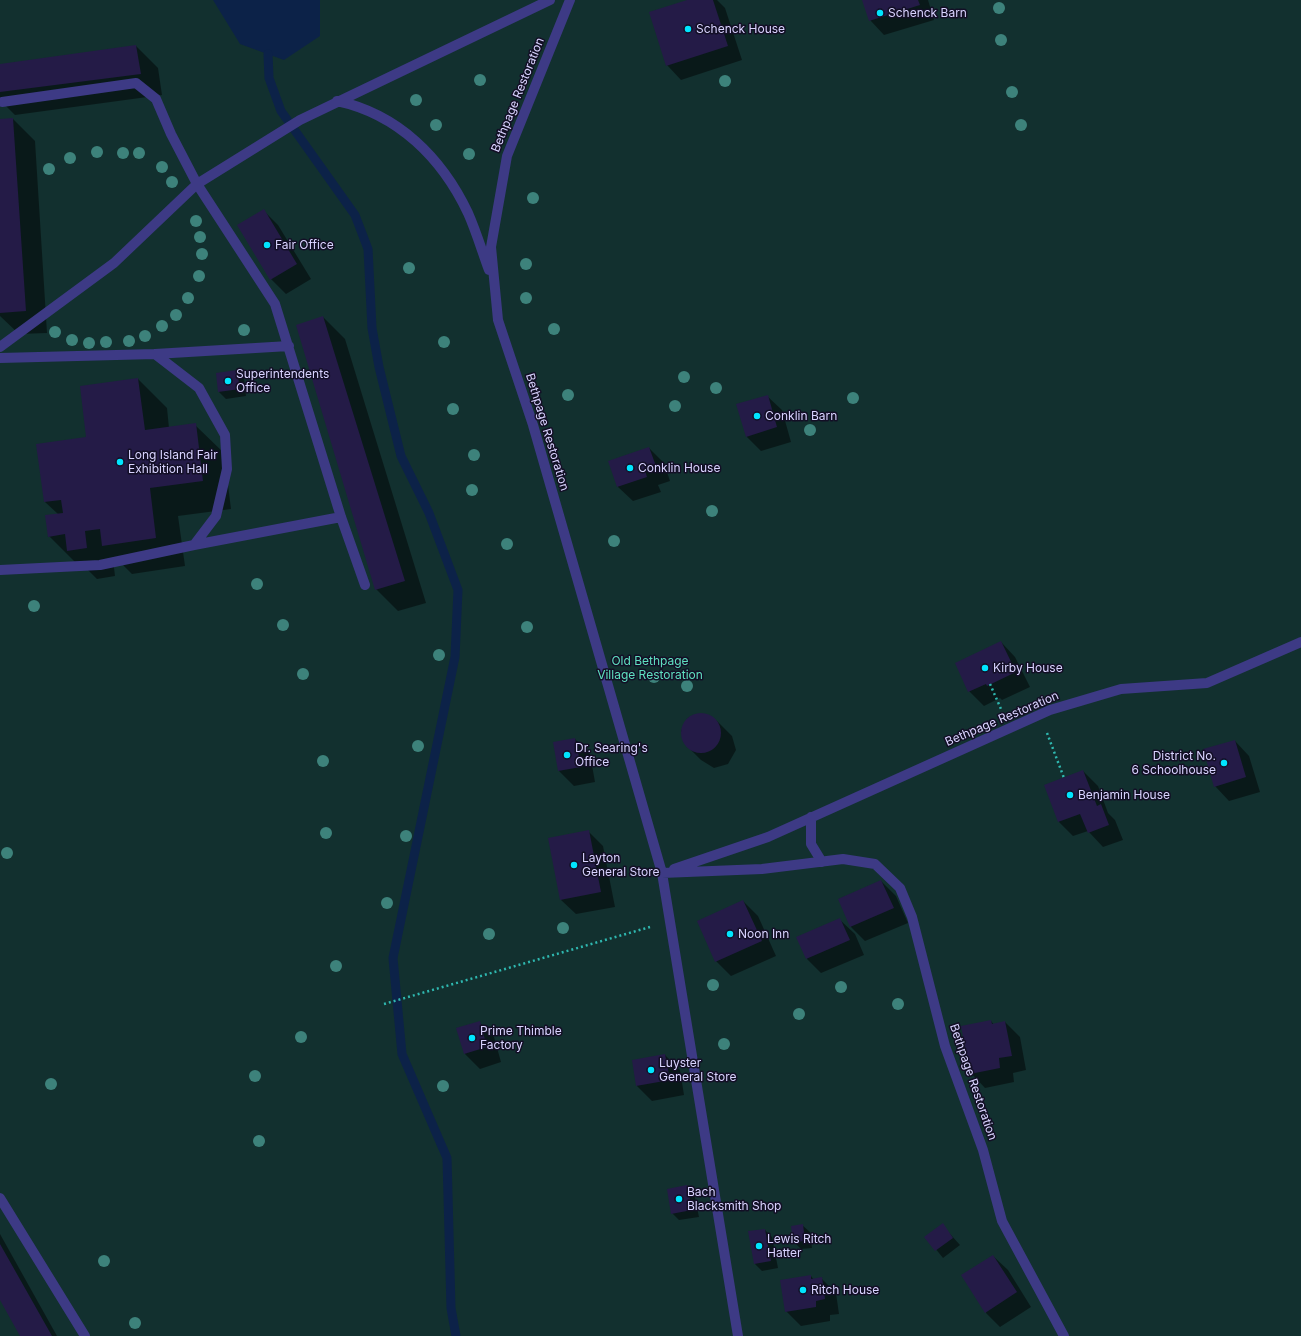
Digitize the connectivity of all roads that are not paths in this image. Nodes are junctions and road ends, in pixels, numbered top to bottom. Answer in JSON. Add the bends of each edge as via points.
{"nodes":[{"id":1,"x":550,"y":0,"type":"edge"},
{"id":2,"x":570,"y":0,"type":"edge"},
{"id":3,"x":337,"y":101,"type":"junction"},
{"id":4,"x":2,"y":102,"type":"dead end"},
{"id":5,"x":197,"y":184,"type":"junction"},
{"id":6,"x":494,"y":284,"type":"junction"},
{"id":7,"x":289,"y":346,"type":"junction"},
{"id":8,"x":0,"y":347,"type":"edge"},
{"id":9,"x":155,"y":354,"type":"junction"},
{"id":10,"x":0,"y":358,"type":"edge"},
{"id":11,"x":341,"y":517,"type":"junction"},
{"id":12,"x":194,"y":545,"type":"junction"},
{"id":13,"x":0,"y":570,"type":"edge"},
{"id":14,"x":365,"y":585,"type":"dead end"},
{"id":15,"x":1301,"y":642,"type":"edge"},
{"id":16,"x":811,"y":817,"type":"junction"},
{"id":17,"x":822,"y":862,"type":"junction"},
{"id":18,"x":662,"y":873,"type":"junction"},
{"id":19,"x":0,"y":1198,"type":"edge"},
{"id":20,"x":85,"y":1336,"type":"edge"},
{"id":21,"x":738,"y":1336,"type":"edge"},
{"id":22,"x":1064,"y":1336,"type":"edge"}],
"edges":[{"from":1,"to":3,"type":"street"},
{"from":2,"to":6,"type":"street","name":"Bethpage Restoration","via":[[507,156],[490,247]]},
{"from":3,"to":5,"type":"street","via":[[300,120]]},
{"from":3,"to":6,"type":"street","via":[[353,104],[389,121],[421,144],[450,181],[468,214]]},
{"from":4,"to":5,"type":"street","via":[[136,83],[156,98]]},
{"from":5,"to":7,"type":"street","via":[[275,304]]},
{"from":5,"to":8,"type":"street","via":[[114,263]]},
{"from":6,"to":18,"type":"street","name":"Bethpage Restoration","via":[[498,320],[533,425]]},
{"from":7,"to":9,"type":"street"},
{"from":7,"to":11,"type":"street"},
{"from":9,"to":10,"type":"street"},
{"from":9,"to":12,"type":"street","via":[[199,388],[225,435],[227,469],[216,516]]},
{"from":11,"to":12,"type":"street"},
{"from":11,"to":14,"type":"street"},
{"from":12,"to":13,"type":"street","via":[[100,565]]},
{"from":15,"to":16,"type":"street","name":"Bethpage Restoration","via":[[1207,683],[1120,689],[1040,714]]},
{"from":16,"to":17,"type":"street","via":[[811,844]]},
{"from":16,"to":18,"type":"street","name":"Bethpage Restoration","via":[[768,837]]},
{"from":17,"to":18,"type":"street","name":"Bethpage Restoration","via":[[762,869]]},
{"from":17,"to":22,"type":"street","name":"Bethpage Restoration","via":[[843,859],[875,864],[900,888],[912,917],[945,1046],[983,1150],[1002,1221]]},
{"from":18,"to":21,"type":"street","name":"Bethpage Restoration"},
{"from":19,"to":20,"type":"street"}]}
